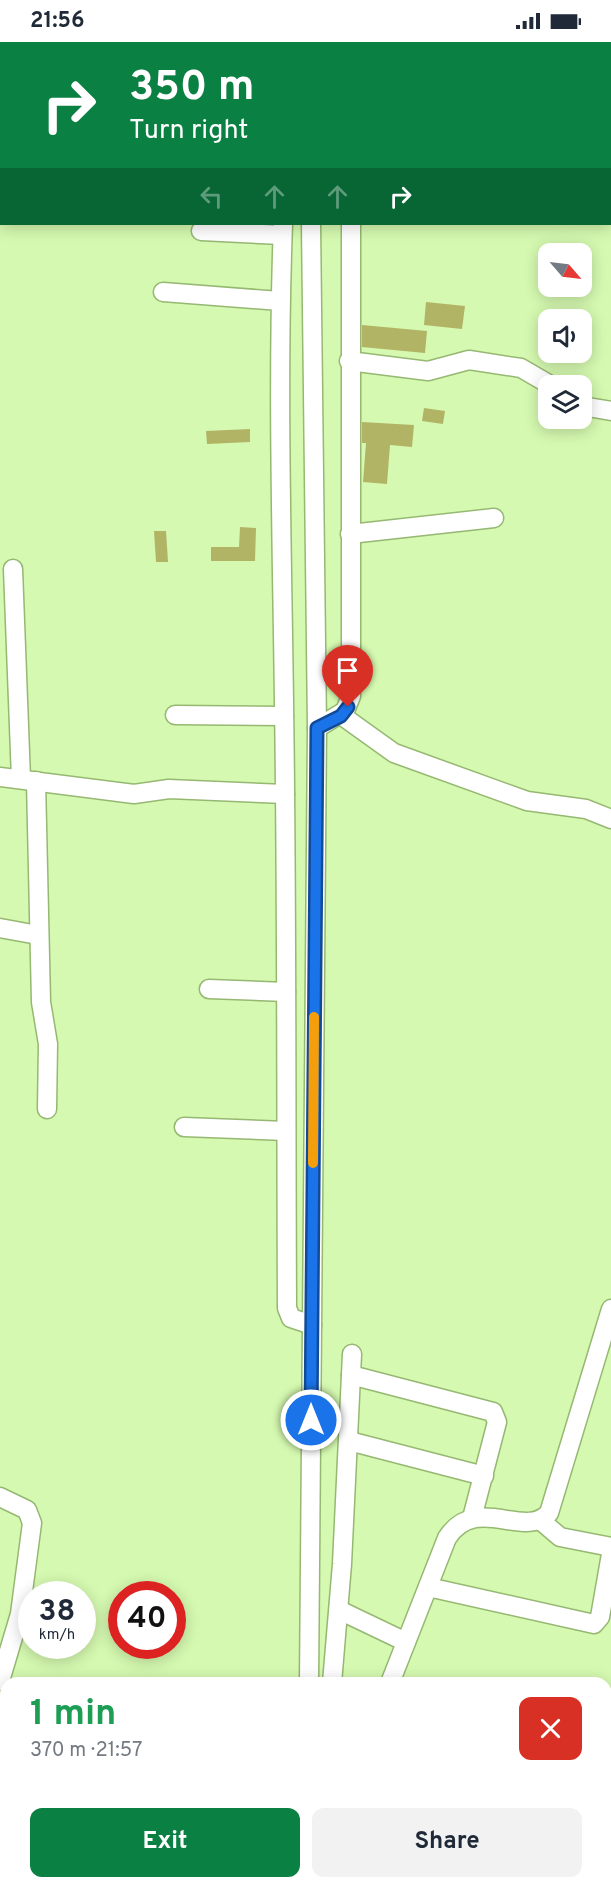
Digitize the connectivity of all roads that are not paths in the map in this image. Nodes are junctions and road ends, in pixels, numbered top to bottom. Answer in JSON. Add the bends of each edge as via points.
{"nodes":[{"id":1,"x":311,"y":225,"type":"edge"},
{"id":2,"x":351,"y":225,"type":"edge"},
{"id":3,"x":282,"y":229,"type":"edge"},
{"id":4,"x":201,"y":231,"type":"dead end"},
{"id":5,"x":164,"y":292,"type":"dead end"},
{"id":6,"x":280,"y":301,"type":"junction"},
{"id":7,"x":349,"y":362,"type":"junction"},
{"id":8,"x":538,"y":378,"type":"edge"},
{"id":9,"x":592,"y":408,"type":"edge"},
{"id":10,"x":611,"y":411,"type":"edge"},
{"id":11,"x":495,"y":518,"type":"dead end"},
{"id":12,"x":350,"y":534,"type":"junction"},
{"id":13,"x":14,"y":569,"type":"dead end"},
{"id":14,"x":175,"y":715,"type":"dead end"},
{"id":15,"x":284,"y":716,"type":"junction"},
{"id":16,"x":341,"y":716,"type":"junction"},
{"id":17,"x":317,"y":728,"type":"junction"},
{"id":18,"x":0,"y":777,"type":"edge"},
{"id":19,"x":28,"y":780,"type":"junction"},
{"id":20,"x":285,"y":794,"type":"junction"},
{"id":21,"x":611,"y":819,"type":"edge"},
{"id":22,"x":0,"y":928,"type":"edge"},
{"id":23,"x":38,"y":935,"type":"junction"},
{"id":24,"x":209,"y":988,"type":"dead end"},
{"id":25,"x":286,"y":992,"type":"junction"},
{"id":26,"x":47,"y":1108,"type":"dead end"},
{"id":27,"x":184,"y":1127,"type":"dead end"},
{"id":28,"x":286,"y":1131,"type":"junction"},
{"id":29,"x":611,"y":1309,"type":"edge"},
{"id":30,"x":312,"y":1324,"type":"junction"},
{"id":31,"x":352,"y":1354,"type":"dead end"},
{"id":32,"x":351,"y":1375,"type":"junction"},
{"id":33,"x":349,"y":1441,"type":"junction"},
{"id":34,"x":484,"y":1476,"type":"junction"},
{"id":35,"x":0,"y":1497,"type":"edge"},
{"id":36,"x":472,"y":1518,"type":"junction"},
{"id":37,"x":540,"y":1520,"type":"junction"},
{"id":38,"x":611,"y":1547,"type":"edge"},
{"id":39,"x":611,"y":1554,"type":"edge"},
{"id":40,"x":428,"y":1587,"type":"junction"},
{"id":41,"x":339,"y":1610,"type":"junction"},
{"id":42,"x":406,"y":1642,"type":"junction"},
{"id":43,"x":5,"y":1654,"type":"edge"},
{"id":44,"x":1,"y":1677,"type":"edge"},
{"id":45,"x":309,"y":1677,"type":"edge"},
{"id":46,"x":333,"y":1677,"type":"edge"},
{"id":47,"x":392,"y":1677,"type":"edge"}],
"edges":[{"from":1,"to":17,"type":"street"},
{"from":2,"to":7,"type":"street"},
{"from":3,"to":4,"type":"street"},
{"from":3,"to":6,"type":"street"},
{"from":5,"to":6,"type":"street"},
{"from":6,"to":15,"type":"street"},
{"from":7,"to":8,"type":"street","via":[[428,371],[469,360],[521,368]]},
{"from":7,"to":12,"type":"street"},
{"from":9,"to":10,"type":"street"},
{"from":11,"to":12,"type":"street"},
{"from":12,"to":16,"type":"street","via":[[351,696]]},
{"from":13,"to":19,"type":"street"},
{"from":14,"to":15,"type":"street"},
{"from":15,"to":20,"type":"street"},
{"from":16,"to":17,"type":"street"},
{"from":16,"to":21,"type":"street","via":[[394,753],[527,801],[585,809]]},
{"from":17,"to":30,"type":"street"},
{"from":18,"to":19,"type":"street"},
{"from":19,"to":20,"type":"street","via":[[134,794],[169,789]]},
{"from":19,"to":23,"type":"street"},
{"from":20,"to":25,"type":"street"},
{"from":22,"to":23,"type":"street"},
{"from":23,"to":26,"type":"street","via":[[41,1002],[48,1044]]},
{"from":24,"to":25,"type":"street"},
{"from":25,"to":28,"type":"street"},
{"from":27,"to":28,"type":"street"},
{"from":28,"to":30,"type":"street","via":[[287,1313],[294,1320]]},
{"from":29,"to":37,"type":"street","via":[[552,1506]]},
{"from":30,"to":45,"type":"street"},
{"from":31,"to":32,"type":"street"},
{"from":32,"to":33,"type":"street"},
{"from":32,"to":34,"type":"street","via":[[493,1412],[497,1422]]},
{"from":33,"to":34,"type":"street"},
{"from":33,"to":41,"type":"street"},
{"from":34,"to":36,"type":"street"},
{"from":35,"to":43,"type":"street","via":[[27,1510],[32,1523],[20,1614]]},
{"from":36,"to":37,"type":"street"},
{"from":36,"to":40,"type":"street","via":[[453,1529]]},
{"from":37,"to":38,"type":"street","via":[[560,1537]]},
{"from":39,"to":40,"type":"street","via":[[600,1617],[594,1624]]},
{"from":40,"to":42,"type":"street"},
{"from":41,"to":42,"type":"street"},
{"from":41,"to":46,"type":"street"},
{"from":42,"to":47,"type":"street"},
{"from":43,"to":44,"type":"street"}]}
